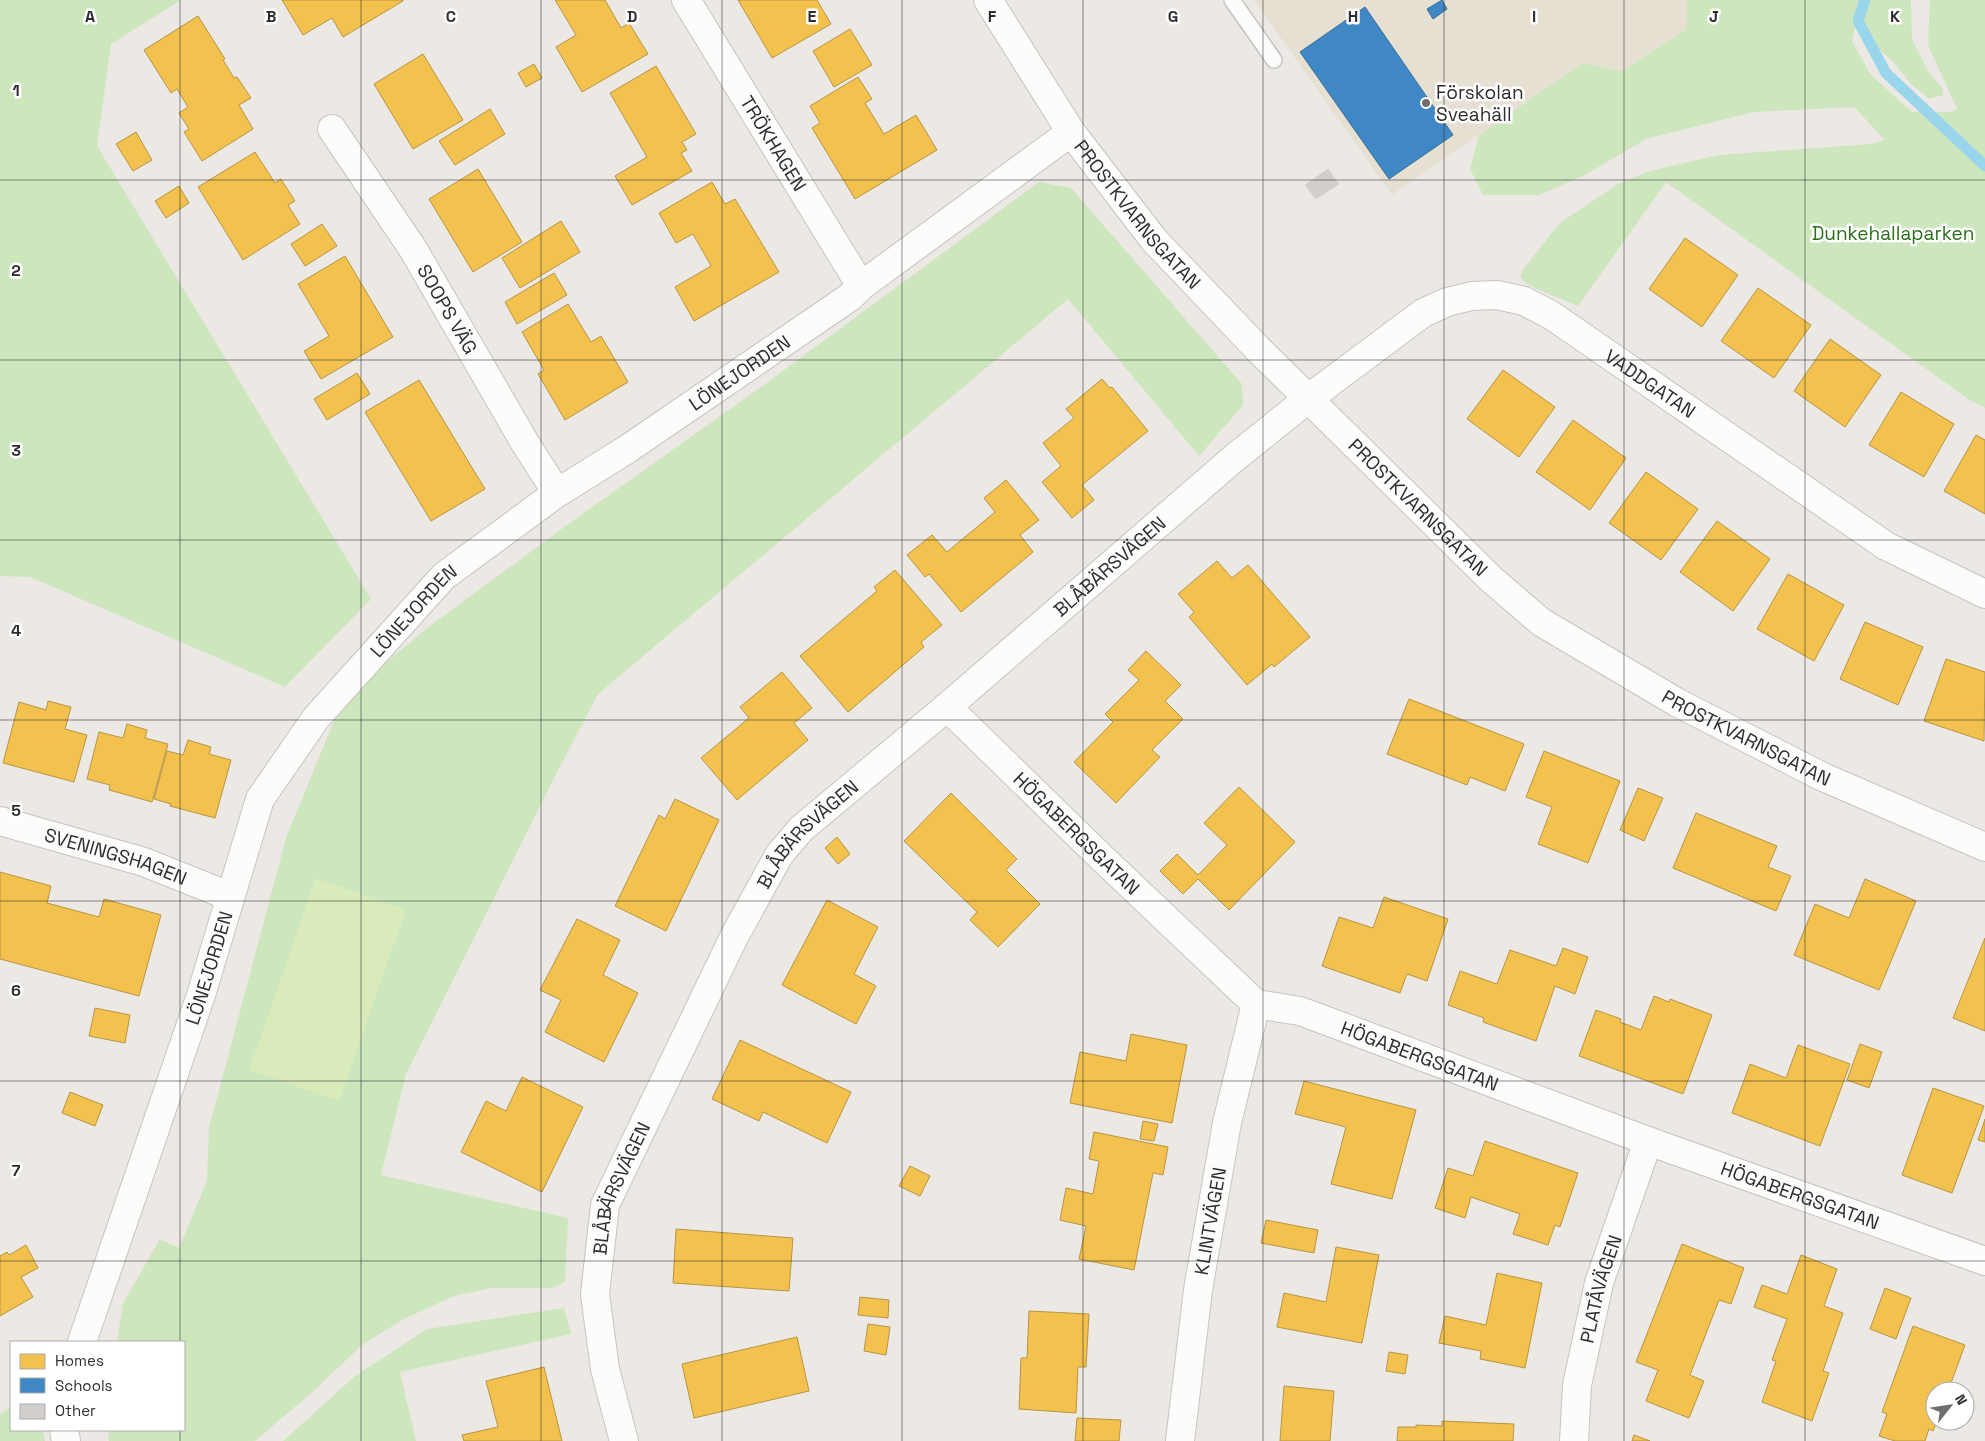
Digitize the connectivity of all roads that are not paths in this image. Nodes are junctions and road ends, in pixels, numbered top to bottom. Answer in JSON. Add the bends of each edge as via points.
{"nodes":[{"id":1,"x":686,"y":0,"type":"edge"},
{"id":2,"x":988,"y":0,"type":"edge"},
{"id":3,"x":1232,"y":0,"type":"edge"},
{"id":4,"x":1274,"y":60,"type":"dead end"},
{"id":5,"x":332,"y":129,"type":"dead end"},
{"id":6,"x":1071,"y":132,"type":"junction"},
{"id":7,"x":861,"y":286,"type":"junction"},
{"id":8,"x":1309,"y":398,"type":"junction"},
{"id":9,"x":557,"y":493,"type":"junction"},
{"id":10,"x":1985,"y":594,"type":"edge"},
{"id":11,"x":947,"y":707,"type":"junction"},
{"id":12,"x":0,"y":820,"type":"edge"},
{"id":13,"x":1985,"y":847,"type":"edge"},
{"id":14,"x":229,"y":896,"type":"junction"},
{"id":15,"x":1256,"y":1004,"type":"junction"},
{"id":16,"x":1648,"y":1141,"type":"junction"},
{"id":17,"x":1985,"y":1261,"type":"edge"},
{"id":18,"x":82,"y":1341,"type":"edge"},
{"id":19,"x":624,"y":1441,"type":"edge"},
{"id":20,"x":1180,"y":1441,"type":"edge"},
{"id":21,"x":1574,"y":1441,"type":"edge"}],
"edges":[{"from":1,"to":7,"type":"street","name":"TRÖKHAGEN"},
{"from":2,"to":6,"type":"street","name":"PROSTKVARNSGATAN"},
{"from":3,"to":4,"type":"lane"},
{"from":5,"to":9,"type":"street","name":"SOOPS VÄG","via":[[413,249]]},
{"from":6,"to":7,"type":"street","name":"LÖNEJORDEN"},
{"from":6,"to":8,"type":"street","name":"PROSTKVARNSGATAN","via":[[1154,240]]},
{"from":7,"to":9,"type":"street","name":"LÖNEJORDEN","via":[[850,297],[626,450]]},
{"from":8,"to":10,"type":"street","name":"VADDGATAN","via":[[1423,313],[1447,302],[1497,295],[1524,301],[1551,315],[1886,546]]},
{"from":8,"to":11,"type":"street","name":"BLÅBÄRSVÄGEN","via":[[1233,459]]},
{"from":8,"to":13,"type":"street","name":"PROSTKVARNSGATAN","via":[[1491,579],[1541,622],[1678,703],[1815,773]]},
{"from":9,"to":14,"type":"street","name":"LÖNEJORDEN","via":[[444,576],[316,718],[260,799]]},
{"from":11,"to":15,"type":"street","name":"HÖGABERGSGATAN"},
{"from":11,"to":19,"type":"street","name":"BLÅBÄRSVÄGEN","via":[[801,828],[779,855],[734,937],[605,1205],[595,1294],[605,1369]]},
{"from":12,"to":14,"type":"street","name":"SVENINGSHAGEN","via":[[144,862]]},
{"from":14,"to":18,"type":"street","name":"LÖNEJORDEN","via":[[201,995]]},
{"from":15,"to":16,"type":"street","name":"HÖGABERGSGATAN","via":[[1300,1011]]},
{"from":15,"to":20,"type":"street","name":"KLINTVÄGEN","via":[[1227,1123],[1201,1270]]},
{"from":16,"to":17,"type":"street","name":"HÖGABERGSGATAN"},
{"from":16,"to":21,"type":"street","name":"PLATÅVÄGEN","via":[[1599,1283],[1577,1385]]}]}
